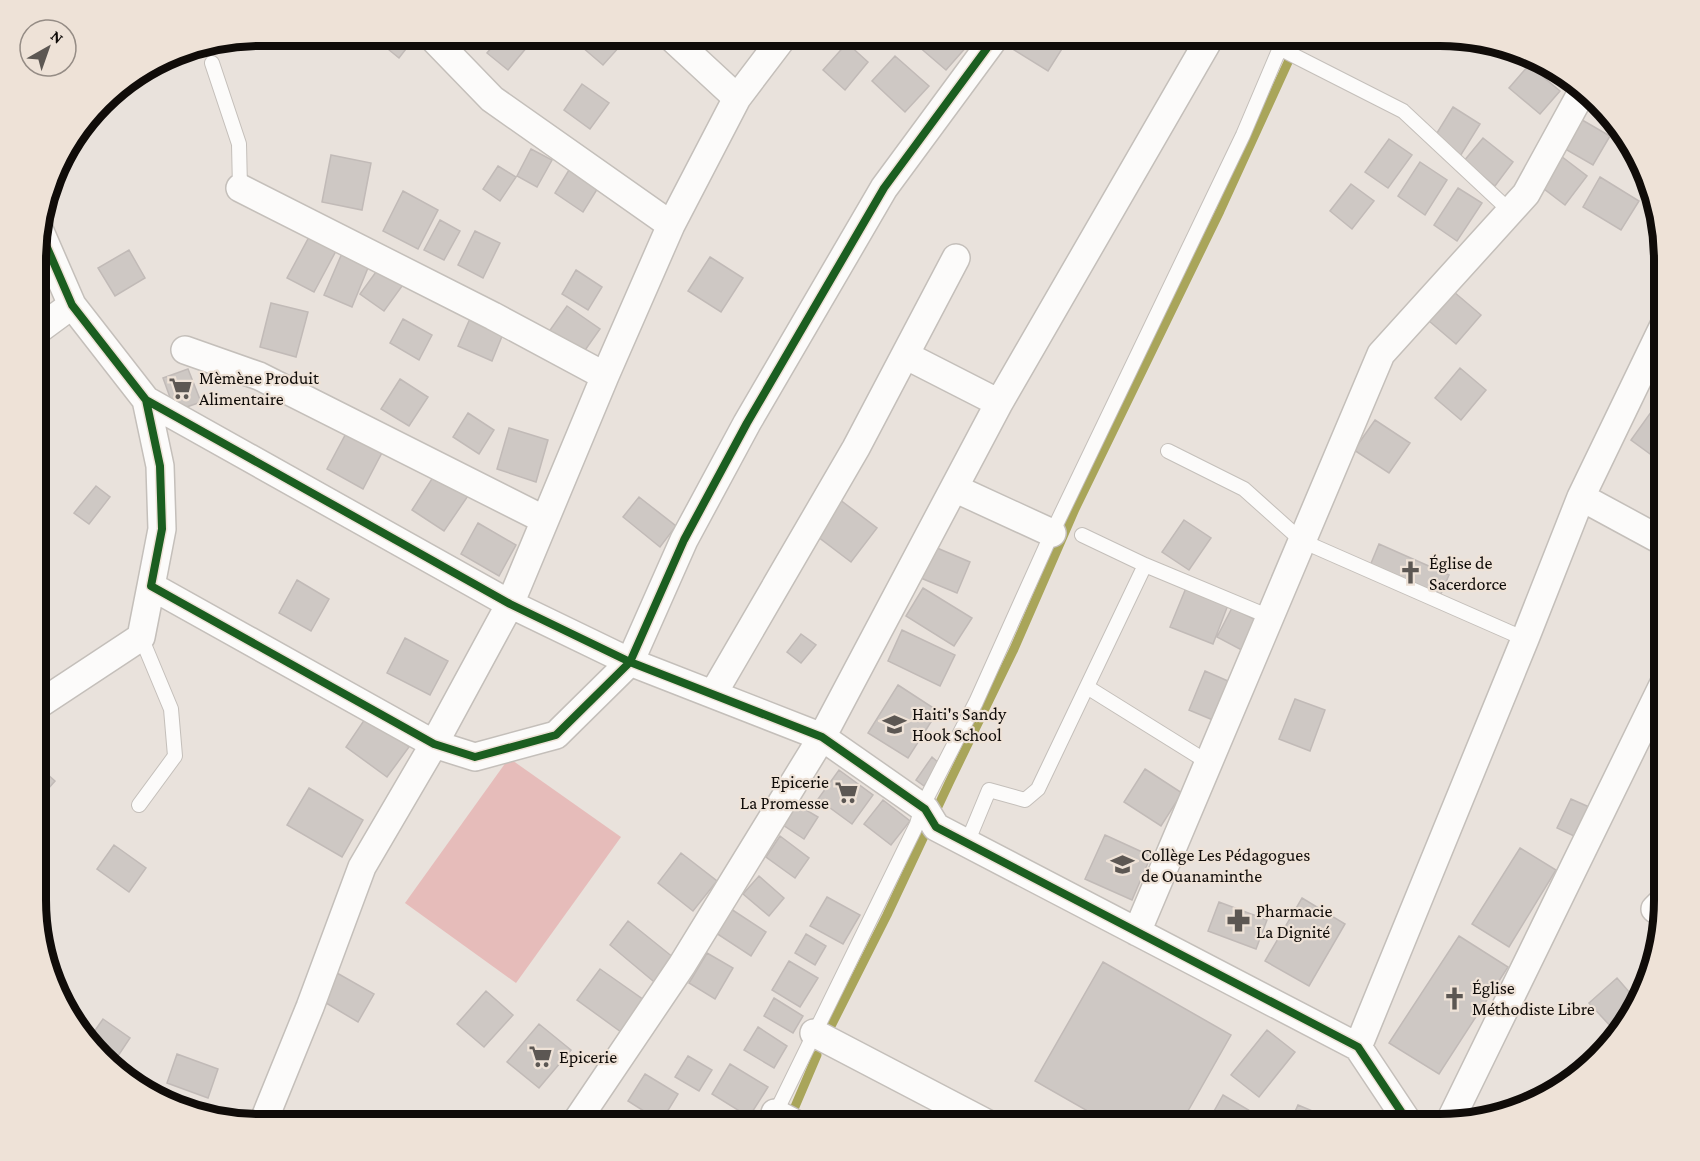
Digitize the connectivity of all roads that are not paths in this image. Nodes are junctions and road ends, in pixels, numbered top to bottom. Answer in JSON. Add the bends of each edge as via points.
{"nodes":[{"id":1,"x":441,"y":46,"type":"edge"},
{"id":2,"x":681,"y":46,"type":"edge"},
{"id":3,"x":776,"y":46,"type":"edge"},
{"id":4,"x":989,"y":46,"type":"edge"},
{"id":5,"x":1204,"y":46,"type":"edge"},
{"id":6,"x":1280,"y":46,"type":"edge"},
{"id":7,"x":1289,"y":46,"type":"edge"},
{"id":8,"x":212,"y":63,"type":"dead end"},
{"id":9,"x":737,"y":98,"type":"junction"},
{"id":10,"x":1579,"y":98,"type":"edge"},
{"id":11,"x":240,"y":188,"type":"joint"},
{"id":12,"x":1510,"y":211,"type":"junction"},
{"id":13,"x":671,"y":225,"type":"junction"},
{"id":14,"x":47,"y":247,"type":"edge"},
{"id":15,"x":956,"y":258,"type":"dead end"},
{"id":16,"x":72,"y":305,"type":"junction"},
{"id":17,"x":46,"y":324,"type":"edge"},
{"id":18,"x":1653,"y":348,"type":"edge"},
{"id":19,"x":184,"y":350,"type":"dead end"},
{"id":20,"x":905,"y":355,"type":"junction"},
{"id":21,"x":605,"y":376,"type":"junction"},
{"id":22,"x":146,"y":400,"type":"junction"},
{"id":23,"x":999,"y":404,"type":"junction"},
{"id":24,"x":1168,"y":451,"type":"dead end"},
{"id":25,"x":954,"y":488,"type":"junction"},
{"id":26,"x":1581,"y":497,"type":"junction"},
{"id":27,"x":545,"y":520,"type":"junction"},
{"id":28,"x":1052,"y":533,"type":"junction"},
{"id":29,"x":1082,"y":535,"type":"dead end"},
{"id":30,"x":1653,"y":536,"type":"edge"},
{"id":31,"x":1302,"y":541,"type":"junction"},
{"id":32,"x":1145,"y":565,"type":"junction"},
{"id":33,"x":151,"y":586,"type":"junction"},
{"id":34,"x":510,"y":604,"type":"junction"},
{"id":35,"x":1270,"y":617,"type":"junction"},
{"id":36,"x":141,"y":637,"type":"junction"},
{"id":37,"x":1525,"y":639,"type":"junction"},
{"id":38,"x":630,"y":662,"type":"junction"},
{"id":39,"x":1087,"y":687,"type":"junction"},
{"id":40,"x":712,"y":694,"type":"junction"},
{"id":41,"x":47,"y":699,"type":"edge"},
{"id":42,"x":1654,"y":704,"type":"edge"},
{"id":43,"x":822,"y":738,"type":"junction"},
{"id":44,"x":434,"y":744,"type":"junction"},
{"id":45,"x":1209,"y":763,"type":"junction"},
{"id":46,"x":139,"y":805,"type":"dead end"},
{"id":47,"x":928,"y":814,"type":"junction"},
{"id":48,"x":968,"y":843,"type":"junction"},
{"id":49,"x":1137,"y":933,"type":"junction"},
{"id":50,"x":814,"y":1033,"type":"junction"},
{"id":51,"x":1358,"y":1047,"type":"junction"},
{"id":52,"x":266,"y":1114,"type":"edge"},
{"id":53,"x":580,"y":1114,"type":"edge"},
{"id":54,"x":784,"y":1114,"type":"edge"},
{"id":55,"x":966,"y":1114,"type":"edge"},
{"id":56,"x":1403,"y":1114,"type":"edge"},
{"id":57,"x":1453,"y":1114,"type":"edge"}],
"edges":[{"from":1,"to":13,"type":"street","via":[[492,99]]},
{"from":2,"to":9,"type":"street"},
{"from":3,"to":9,"type":"street"},
{"from":4,"to":38,"type":"street","via":[[872,208],[684,540]]},
{"from":5,"to":23,"type":"street"},
{"from":6,"to":28,"type":"lane","via":[[1243,135]]},
{"from":7,"to":12,"type":"lane","via":[[1402,111]]},
{"from":8,"to":11,"type":"lane","via":[[239,144]]},
{"from":9,"to":13,"type":"street"},
{"from":10,"to":12,"type":"street","via":[[1526,194]]},
{"from":11,"to":21,"type":"street"},
{"from":12,"to":31,"type":"street","via":[[1381,354]]},
{"from":13,"to":21,"type":"street"},
{"from":14,"to":16,"type":"street"},
{"from":15,"to":20,"type":"street"},
{"from":16,"to":17,"type":"street"},
{"from":16,"to":22,"type":"street"},
{"from":18,"to":26,"type":"street"},
{"from":19,"to":27,"type":"street","via":[[259,376]]},
{"from":20,"to":23,"type":"street"},
{"from":20,"to":40,"type":"street","via":[[856,448]]},
{"from":21,"to":27,"type":"street"},
{"from":22,"to":33,"type":"street","via":[[160,466],[162,528]]},
{"from":22,"to":34,"type":"street"},
{"from":23,"to":25,"type":"street"},
{"from":24,"to":31,"type":"lane","via":[[1244,489]]},
{"from":25,"to":28,"type":"street"},
{"from":25,"to":43,"type":"street"},
{"from":26,"to":30,"type":"street"},
{"from":26,"to":37,"type":"street"},
{"from":27,"to":34,"type":"street"},
{"from":28,"to":47,"type":"lane"},
{"from":29,"to":32,"type":"lane"},
{"from":31,"to":35,"type":"street"},
{"from":31,"to":37,"type":"lane"},
{"from":32,"to":35,"type":"lane"},
{"from":32,"to":39,"type":"lane"},
{"from":33,"to":36,"type":"street"},
{"from":33,"to":44,"type":"street"},
{"from":34,"to":38,"type":"street"},
{"from":34,"to":44,"type":"street"},
{"from":35,"to":45,"type":"street"},
{"from":36,"to":41,"type":"street"},
{"from":36,"to":46,"type":"lane","via":[[171,709],[175,756]]},
{"from":37,"to":51,"type":"street"},
{"from":38,"to":40,"type":"street"},
{"from":38,"to":44,"type":"street","via":[[556,735],[475,757]]},
{"from":39,"to":45,"type":"lane"},
{"from":39,"to":48,"type":"lane","via":[[1038,789],[1025,800],[989,790]]},
{"from":40,"to":43,"type":"street"},
{"from":42,"to":57,"type":"street"},
{"from":43,"to":47,"type":"street"},
{"from":43,"to":53,"type":"street","via":[[682,965]]},
{"from":44,"to":52,"type":"street","via":[[362,867]]},
{"from":45,"to":49,"type":"street"},
{"from":47,"to":48,"type":"street"},
{"from":47,"to":50,"type":"lane","via":[[917,824]]},
{"from":48,"to":49,"type":"street"},
{"from":49,"to":51,"type":"street"},
{"from":50,"to":54,"type":"lane"},
{"from":50,"to":55,"type":"street"},
{"from":51,"to":56,"type":"street"}]}
